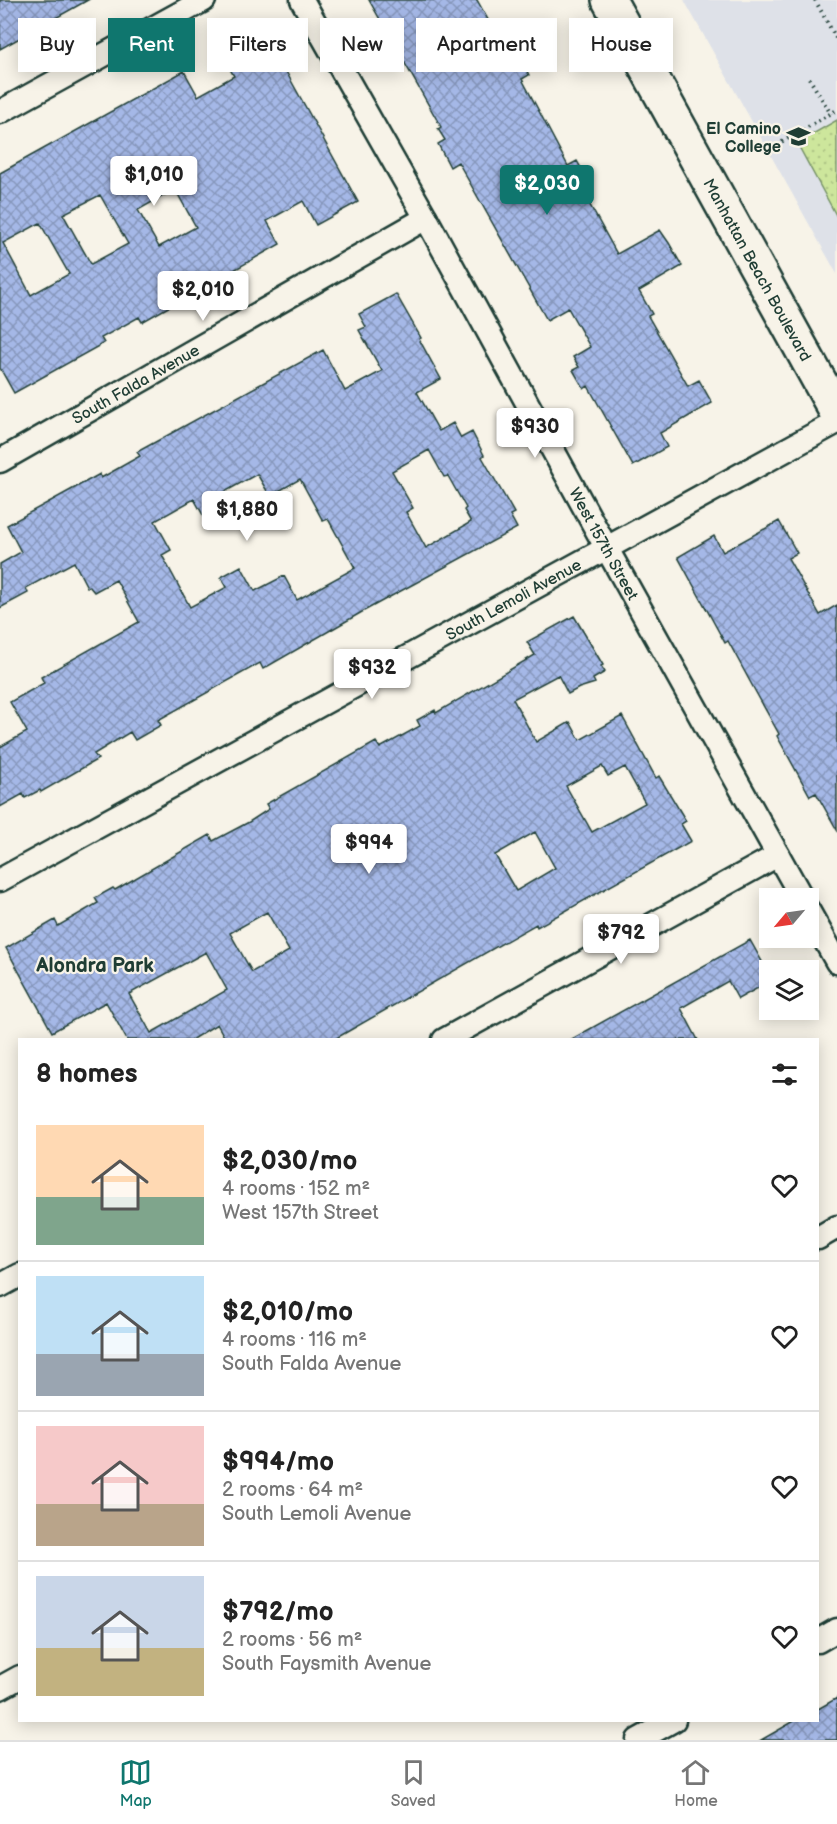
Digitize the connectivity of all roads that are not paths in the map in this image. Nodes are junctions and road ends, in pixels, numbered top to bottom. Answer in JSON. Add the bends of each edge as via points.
{"nodes":[{"id":1,"x":204,"y":0,"type":"edge"},
{"id":2,"x":302,"y":0,"type":"edge"},
{"id":3,"x":609,"y":0,"type":"edge"},
{"id":4,"x":0,"y":112,"type":"edge"},
{"id":5,"x":426,"y":218,"type":"junction"},
{"id":6,"x":837,"y":413,"type":"edge"},
{"id":7,"x":837,"y":422,"type":"edge"},
{"id":8,"x":0,"y":461,"type":"edge"},
{"id":9,"x":607,"y":549,"type":"junction"},
{"id":10,"x":778,"y":855,"type":"junction"},
{"id":11,"x":0,"y":880,"type":"edge"},
{"id":12,"x":796,"y":888,"type":"edge"},
{"id":13,"x":819,"y":930,"type":"edge"},
{"id":14,"x":837,"y":962,"type":"edge"},
{"id":15,"x":448,"y":1038,"type":"edge"},
{"id":16,"x":837,"y":1227,"type":"edge"},
{"id":17,"x":819,"y":1237,"type":"edge"},
{"id":18,"x":18,"y":1276,"type":"edge"},
{"id":19,"x":0,"y":1286,"type":"edge"},
{"id":20,"x":837,"y":1630,"type":"edge"},
{"id":21,"x":819,"y":1640,"type":"edge"},
{"id":22,"x":18,"y":1678,"type":"edge"},
{"id":23,"x":0,"y":1688,"type":"edge"},
{"id":24,"x":670,"y":1722,"type":"edge"},
{"id":25,"x":638,"y":1740,"type":"edge"}],
"edges":[{"from":1,"to":4,"type":"street"},
{"from":2,"to":5,"type":"street","name":"West 157th Street"},
{"from":3,"to":6,"type":"main road","name":"Manhattan Beach Boulevard"},
{"from":5,"to":8,"type":"street","name":"South Falda Avenue"},
{"from":5,"to":9,"type":"street","name":"West 157th Street"},
{"from":7,"to":9,"type":"street","name":"South Lemoli Avenue"},
{"from":9,"to":10,"type":"street","name":"West 157th Street"},
{"from":9,"to":11,"type":"street","name":"South Lemoli Avenue"},
{"from":10,"to":12,"type":"street","name":"West 157th Street"},
{"from":10,"to":15,"type":"street"},
{"from":13,"to":14,"type":"street"},
{"from":16,"to":17,"type":"street"},
{"from":18,"to":19,"type":"street"},
{"from":20,"to":21,"type":"street"},
{"from":22,"to":23,"type":"street"},
{"from":24,"to":25,"type":"street"}]}
